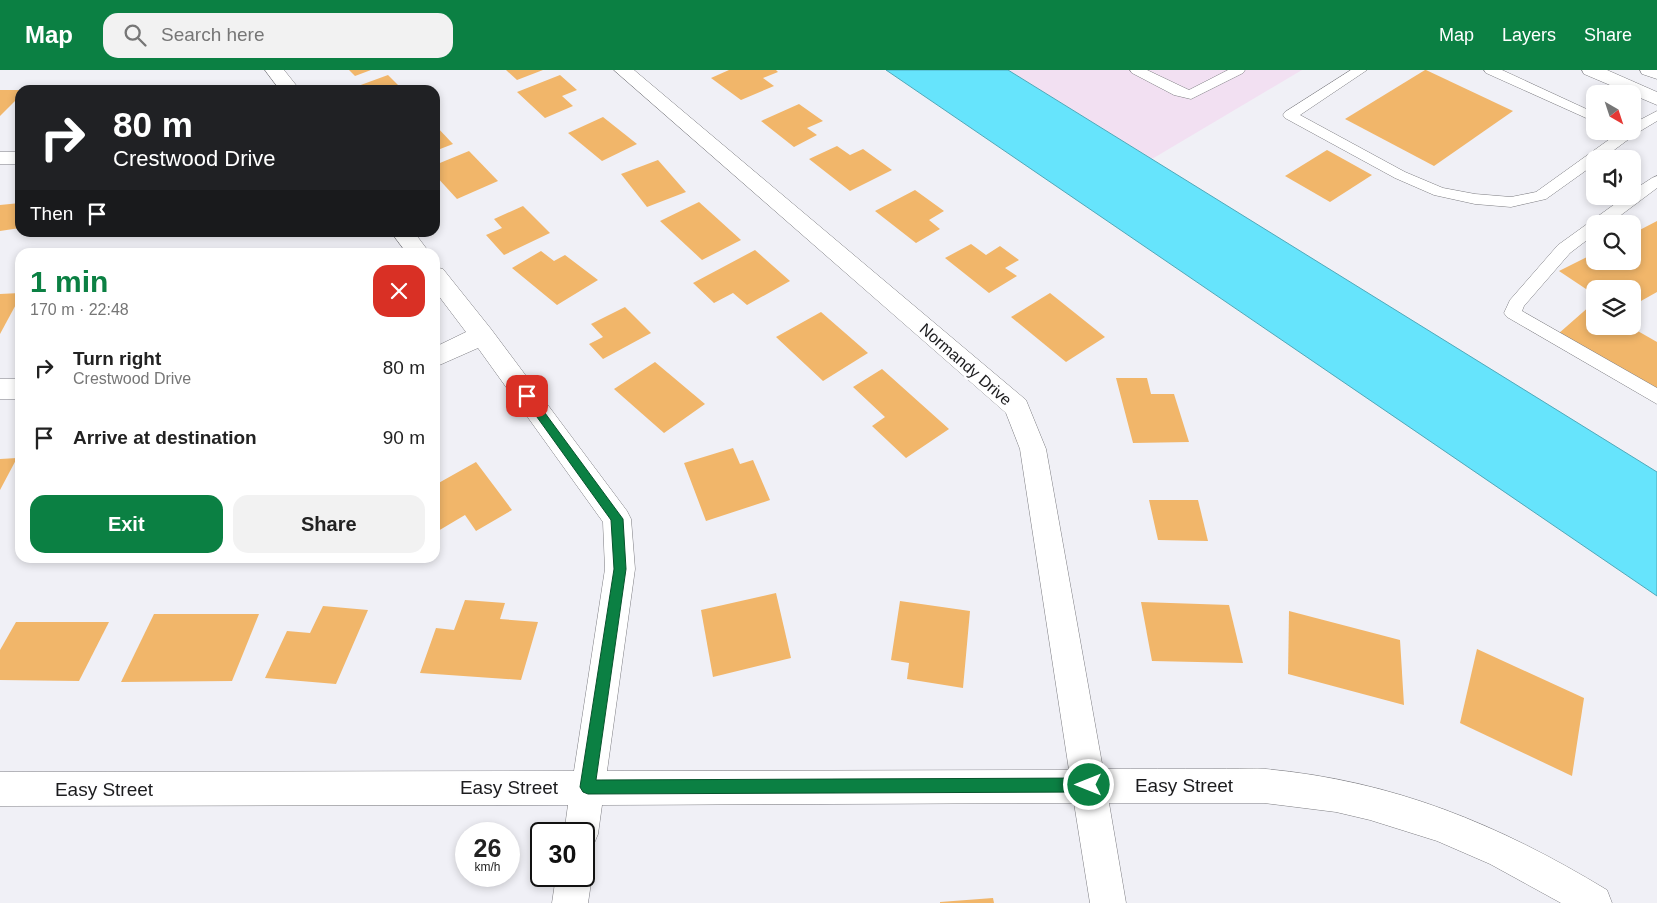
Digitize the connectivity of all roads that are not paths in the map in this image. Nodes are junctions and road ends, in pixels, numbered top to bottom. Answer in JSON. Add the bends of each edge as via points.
{"nodes":[{"id":1,"x":274,"y":70,"type":"edge"},
{"id":2,"x":623,"y":70,"type":"edge"},
{"id":3,"x":1137,"y":70,"type":"edge"},
{"id":4,"x":1238,"y":70,"type":"edge"},
{"id":5,"x":1360,"y":70,"type":"edge"},
{"id":6,"x":1491,"y":70,"type":"edge"},
{"id":7,"x":1591,"y":70,"type":"edge"},
{"id":8,"x":1649,"y":70,"type":"edge"},
{"id":9,"x":1657,"y":73,"type":"edge"},
{"id":10,"x":286,"y":85,"type":"edge"},
{"id":11,"x":1657,"y":99,"type":"edge"},
{"id":12,"x":1586,"y":114,"type":"edge"},
{"id":13,"x":1657,"y":115,"type":"edge"},
{"id":14,"x":1641,"y":124,"type":"edge"},
{"id":15,"x":1617,"y":140,"type":"edge"},
{"id":16,"x":0,"y":158,"type":"edge"},
{"id":17,"x":15,"y":158,"type":"edge"},
{"id":18,"x":1657,"y":181,"type":"edge"},
{"id":19,"x":1610,"y":215,"type":"edge"},
{"id":20,"x":1586,"y":233,"type":"edge"},
{"id":21,"x":406,"y":237,"type":"edge"},
{"id":22,"x":415,"y":248,"type":"edge"},
{"id":23,"x":440,"y":281,"type":"edge"},
{"id":24,"x":482,"y":335,"type":"junction"},
{"id":25,"x":440,"y":356,"type":"edge"},
{"id":26,"x":0,"y":389,"type":"edge"},
{"id":27,"x":15,"y":389,"type":"edge"},
{"id":28,"x":1657,"y":397,"type":"edge"},
{"id":29,"x":1089,"y":785,"type":"junction"},
{"id":30,"x":588,"y":787,"type":"junction"},
{"id":31,"x":0,"y":789,"type":"edge"},
{"id":32,"x":583,"y":822,"type":"edge"},
{"id":33,"x":572,"y":887,"type":"edge"},
{"id":34,"x":570,"y":903,"type":"edge"},
{"id":35,"x":1108,"y":903,"type":"edge"},
{"id":36,"x":1594,"y":903,"type":"edge"}],
"edges":[{"from":1,"to":10,"type":"street"},
{"from":2,"to":29,"type":"street","name":"Normandy Drive","via":[[1017,407],[1033,449]]},
{"from":3,"to":4,"type":"lane","via":[[1191,95]]},
{"from":5,"to":15,"type":"lane","via":[[1290,115],[1400,175],[1439,192],[1511,202],[1541,196]]},
{"from":6,"to":12,"type":"lane"},
{"from":7,"to":11,"type":"street"},
{"from":8,"to":9,"type":"street"},
{"from":13,"to":14,"type":"lane"},
{"from":16,"to":17,"type":"street"},
{"from":18,"to":19,"type":"lane"},
{"from":20,"to":28,"type":"lane","via":[[1564,249],[1516,304],[1513,313]]},
{"from":21,"to":22,"type":"street"},
{"from":23,"to":24,"type":"street"},
{"from":24,"to":25,"type":"street"},
{"from":24,"to":30,"type":"street","via":[[617,519],[620,569]]},
{"from":26,"to":27,"type":"street"},
{"from":29,"to":30,"type":"street","name":"Easy Street"},
{"from":29,"to":35,"type":"street","name":"Normandy Drive"},
{"from":29,"to":36,"type":"street","name":"Easy Street","via":[[1264,786],[1336,796],[1411,815],[1488,845]]},
{"from":30,"to":31,"type":"street","name":"Easy Street"},
{"from":30,"to":32,"type":"street"},
{"from":33,"to":34,"type":"street"}]}
